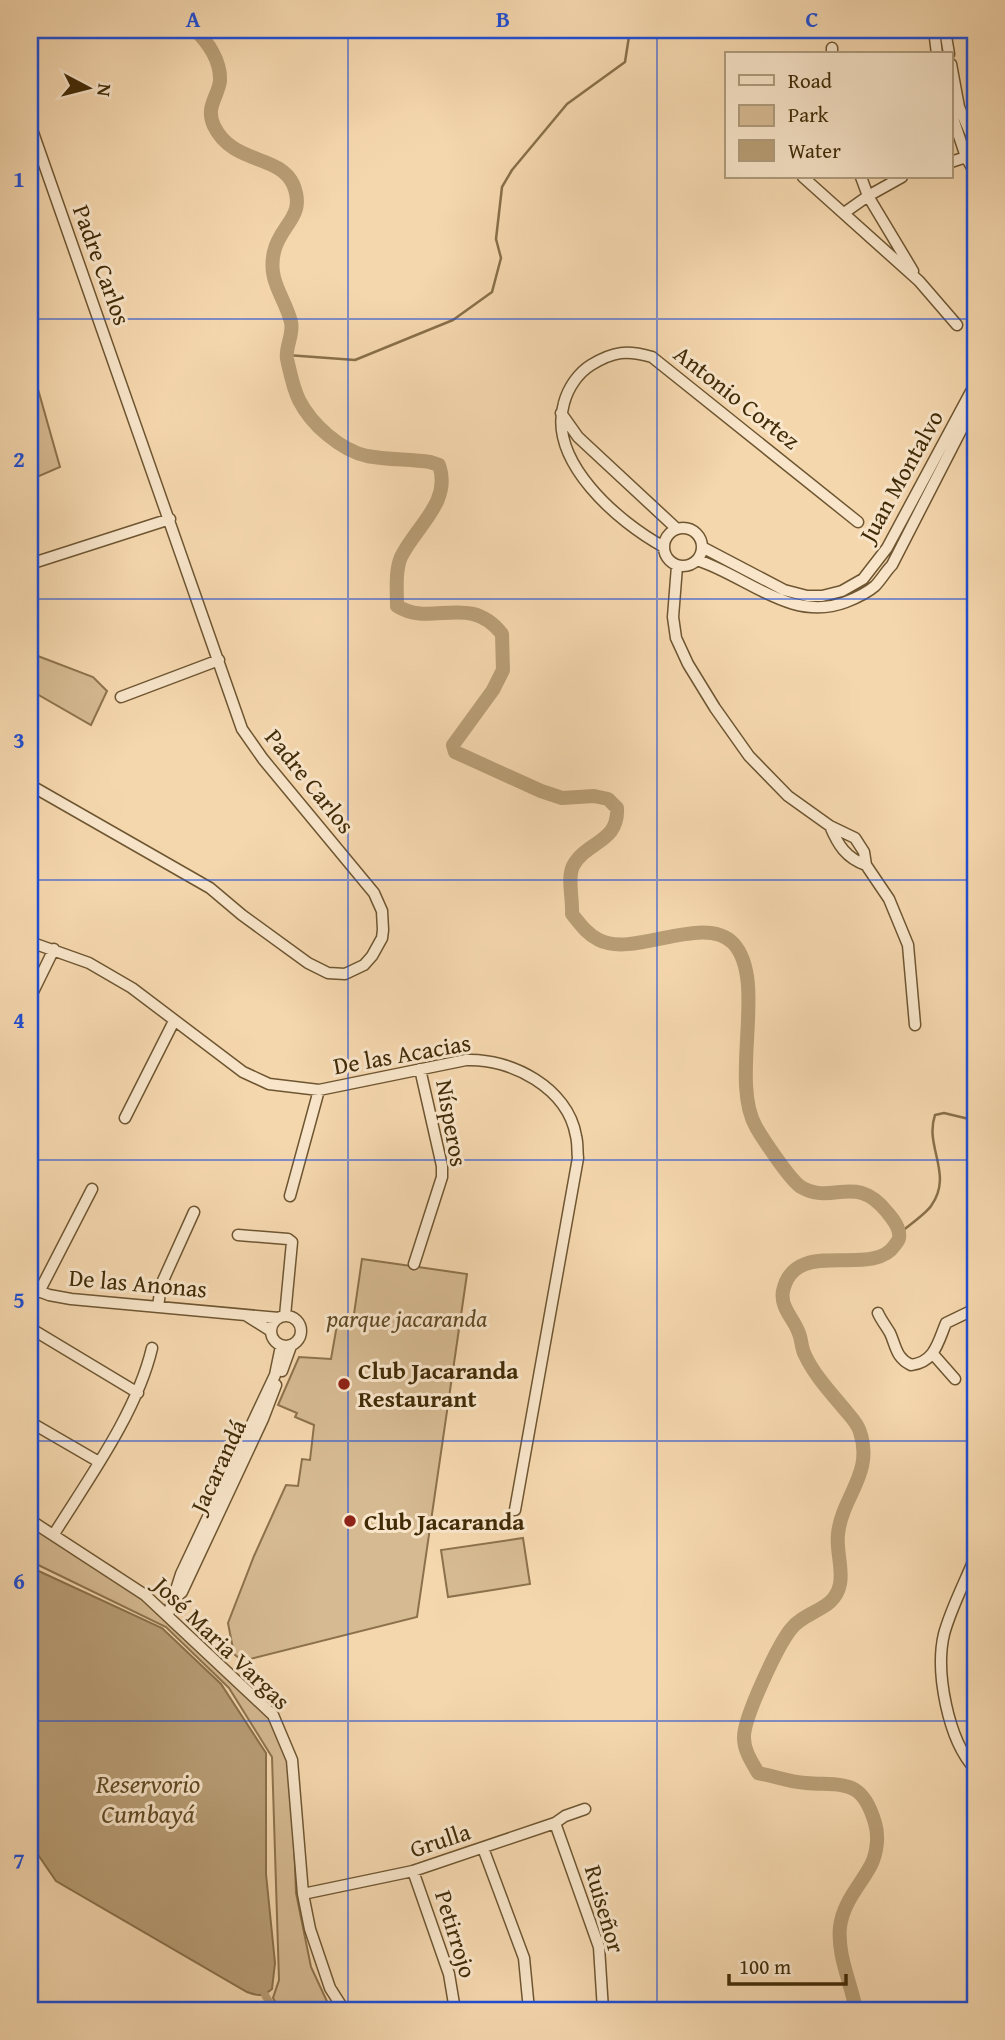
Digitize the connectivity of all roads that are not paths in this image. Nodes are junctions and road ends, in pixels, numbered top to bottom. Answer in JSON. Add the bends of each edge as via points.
{"nodes":[{"id":1,"x":934,"y":30,"type":"edge"},
{"id":2,"x":945,"y":30,"type":"edge"},
{"id":3,"x":937,"y":52,"type":"edge"},
{"id":4,"x":949,"y":52,"type":"edge"},
{"id":5,"x":953,"y":75,"type":"edge"},
{"id":6,"x":953,"y":116,"type":"edge"},
{"id":7,"x":30,"y":124,"type":"edge"},
{"id":8,"x":975,"y":144,"type":"edge"},
{"id":9,"x":971,"y":157,"type":"edge"},
{"id":10,"x":953,"y":162,"type":"edge"},
{"id":11,"x":975,"y":173,"type":"edge"},
{"id":12,"x":804,"y":178,"type":"edge"},
{"id":13,"x":861,"y":178,"type":"edge"},
{"id":14,"x":900,"y":178,"type":"edge"},
{"id":15,"x":868,"y":196,"type":"junction"},
{"id":16,"x":844,"y":213,"type":"junction"},
{"id":17,"x":919,"y":281,"type":"junction"},
{"id":18,"x":957,"y":325,"type":"dead end"},
{"id":19,"x":975,"y":384,"type":"edge"},
{"id":20,"x":975,"y":404,"type":"edge"},
{"id":21,"x":561,"y":413,"type":"junction"},
{"id":22,"x":170,"y":519,"type":"junction"},
{"id":23,"x":858,"y":522,"type":"dead end"},
{"id":24,"x":677,"y":529,"type":"junction"},
{"id":25,"x":664,"y":547,"type":"junction"},
{"id":26,"x":702,"y":547,"type":"junction"},
{"id":27,"x":697,"y":560,"type":"junction"},
{"id":28,"x":30,"y":564,"type":"edge"},
{"id":29,"x":677,"y":566,"type":"junction"},
{"id":30,"x":219,"y":660,"type":"junction"},
{"id":31,"x":121,"y":697,"type":"dead end"},
{"id":32,"x":30,"y":785,"type":"edge"},
{"id":33,"x":830,"y":827,"type":"junction"},
{"id":34,"x":866,"y":865,"type":"junction"},
{"id":35,"x":30,"y":942,"type":"edge"},
{"id":36,"x":54,"y":950,"type":"junction"},
{"id":37,"x":30,"y":998,"type":"edge"},
{"id":38,"x":174,"y":1021,"type":"junction"},
{"id":39,"x":915,"y":1025,"type":"dead end"},
{"id":40,"x":420,"y":1069,"type":"junction"},
{"id":41,"x":319,"y":1090,"type":"junction"},
{"id":42,"x":125,"y":1118,"type":"dead end"},
{"id":43,"x":92,"y":1189,"type":"dead end"},
{"id":44,"x":289,"y":1196,"type":"dead end"},
{"id":45,"x":194,"y":1212,"type":"dead end"},
{"id":46,"x":238,"y":1236,"type":"dead end"},
{"id":47,"x":414,"y":1264,"type":"dead end"},
{"id":48,"x":34,"y":1290,"type":"edge"},
{"id":49,"x":158,"y":1307,"type":"junction"},
{"id":50,"x":975,"y":1309,"type":"edge"},
{"id":51,"x":878,"y":1313,"type":"dead end"},
{"id":52,"x":243,"y":1314,"type":"junction"},
{"id":53,"x":282,"y":1317,"type":"junction"},
{"id":54,"x":30,"y":1328,"type":"edge"},
{"id":55,"x":271,"y":1331,"type":"junction"},
{"id":56,"x":286,"y":1346,"type":"junction"},
{"id":57,"x":152,"y":1348,"type":"dead end"},
{"id":58,"x":933,"y":1354,"type":"junction"},
{"id":59,"x":956,"y":1379,"type":"dead end"},
{"id":60,"x":138,"y":1393,"type":"junction"},
{"id":61,"x":30,"y":1422,"type":"edge"},
{"id":62,"x":99,"y":1462,"type":"junction"},
{"id":63,"x":514,"y":1510,"type":"dead end"},
{"id":64,"x":30,"y":1520,"type":"edge"},
{"id":65,"x":54,"y":1534,"type":"junction"},
{"id":66,"x":975,"y":1557,"type":"edge"},
{"id":67,"x":167,"y":1615,"type":"junction"},
{"id":68,"x":975,"y":1769,"type":"edge"},
{"id":69,"x":585,"y":1809,"type":"dead end"},
{"id":70,"x":555,"y":1823,"type":"junction"},
{"id":71,"x":483,"y":1848,"type":"junction"},
{"id":72,"x":413,"y":1871,"type":"junction"},
{"id":73,"x":303,"y":1894,"type":"junction"},
{"id":74,"x":344,"y":2010,"type":"edge"},
{"id":75,"x":455,"y":2010,"type":"edge"},
{"id":76,"x":529,"y":2010,"type":"edge"},
{"id":77,"x":603,"y":2010,"type":"edge"}],
"edges":[{"from":1,"to":3,"type":"street"},
{"from":2,"to":4,"type":"street"},
{"from":5,"to":8,"type":"street","via":[[959,107]]},
{"from":6,"to":9,"type":"street"},
{"from":7,"to":22,"type":"street","name":"Padre Carlos"},
{"from":9,"to":10,"type":"street"},
{"from":9,"to":11,"type":"street"},
{"from":12,"to":16,"type":"street"},
{"from":13,"to":15,"type":"street"},
{"from":14,"to":15,"type":"street"},
{"from":15,"to":16,"type":"street"},
{"from":15,"to":17,"type":"street"},
{"from":16,"to":17,"type":"street"},
{"from":17,"to":18,"type":"street"},
{"from":19,"to":26,"type":"street","name":"Juan Montalvo","via":[[887,548],[863,579],[842,591],[807,596],[784,590]]},
{"from":20,"to":27,"type":"street","name":"Juan Montalvo","via":[[892,565],[857,598],[834,606],[797,606]]},
{"from":21,"to":23,"type":"street","name":"Antonio Cortez","via":[[567,391],[584,370],[606,356],[631,351],[652,357]]},
{"from":21,"to":24,"type":"street","via":[[578,437]]},
{"from":21,"to":25,"type":"street","via":[[562,438],[588,485],[634,529]]},
{"from":22,"to":28,"type":"street"},
{"from":22,"to":30,"type":"street","name":"Padre Carlos"},
{"from":24,"to":25,"type":"street"},
{"from":24,"to":26,"type":"street","via":[[697,534]]},
{"from":25,"to":29,"type":"street","via":[[667,558]]},
{"from":26,"to":27,"type":"street"},
{"from":27,"to":29,"type":"street"},
{"from":29,"to":33,"type":"street","via":[[673,617],[676,638],[688,664],[749,756],[788,796]]},
{"from":30,"to":31,"type":"street"},
{"from":30,"to":32,"type":"street","name":"Padre Carlos","via":[[248,740],[374,893],[382,911],[382,938],[364,965],[345,974],[328,973],[308,963],[210,888]]},
{"from":33,"to":34,"type":"street","via":[[839,846]]},
{"from":33,"to":34,"type":"street","via":[[855,838]]},
{"from":34,"to":39,"type":"street","via":[[889,899],[908,944]]},
{"from":35,"to":36,"type":"street","name":"De las Acacias"},
{"from":36,"to":37,"type":"street"},
{"from":36,"to":38,"type":"street","name":"De las Acacias","via":[[132,988]]},
{"from":38,"to":41,"type":"street","name":"De las Acacias","via":[[256,1079]]},
{"from":38,"to":42,"type":"street"},
{"from":40,"to":41,"type":"street","name":"De las Acacias"},
{"from":40,"to":47,"type":"street","name":"Nísperos","via":[[442,1177]]},
{"from":40,"to":63,"type":"street","name":"De las Acacias","via":[[481,1059],[517,1069],[548,1088],[565,1108],[576,1134],[578,1158]]},
{"from":41,"to":44,"type":"street"},
{"from":43,"to":48,"type":"street"},
{"from":45,"to":49,"type":"street","via":[[165,1274]]},
{"from":46,"to":53,"type":"street","via":[[292,1242]]},
{"from":48,"to":49,"type":"street","name":"De las Anonas","via":[[71,1300]]},
{"from":49,"to":52,"type":"street","name":"De las Anonas"},
{"from":50,"to":58,"type":"street","via":[[946,1323]]},
{"from":51,"to":58,"type":"street","via":[[904,1361],[916,1364]]},
{"from":52,"to":53,"type":"street","name":"De las Anonas"},
{"from":52,"to":55,"type":"street"},
{"from":53,"to":55,"type":"street"},
{"from":53,"to":56,"type":"street","via":[[296,1320],[301,1331],[300,1337]]},
{"from":54,"to":60,"type":"street"},
{"from":55,"to":56,"type":"street","via":[[274,1340]]},
{"from":56,"to":67,"type":"street","name":"Jacarandá","via":[[263,1419]]},
{"from":57,"to":60,"type":"street"},
{"from":58,"to":59,"type":"street"},
{"from":60,"to":62,"type":"street"},
{"from":61,"to":62,"type":"street"},
{"from":62,"to":65,"type":"street"},
{"from":64,"to":65,"type":"street","name":"José Maria Vargas"},
{"from":65,"to":67,"type":"street","name":"José Maria Vargas"},
{"from":66,"to":68,"type":"street","via":[[945,1631],[942,1659],[948,1718]]},
{"from":67,"to":73,"type":"street","name":"José Maria Vargas","via":[[273,1715],[279,1726],[292,1760]]},
{"from":69,"to":70,"type":"street","name":"Grulla"},
{"from":70,"to":71,"type":"street","name":"Grulla"},
{"from":70,"to":77,"type":"street","name":"Ruiseñor","via":[[599,1947]]},
{"from":71,"to":72,"type":"street","name":"Grulla"},
{"from":71,"to":76,"type":"street","via":[[524,1958]]},
{"from":72,"to":73,"type":"street","name":"Grulla"},
{"from":72,"to":75,"type":"street","name":"Petirrojo","via":[[449,1974]]},
{"from":73,"to":74,"type":"street","name":"José Maria Vargas","via":[[320,1964]]}]}
